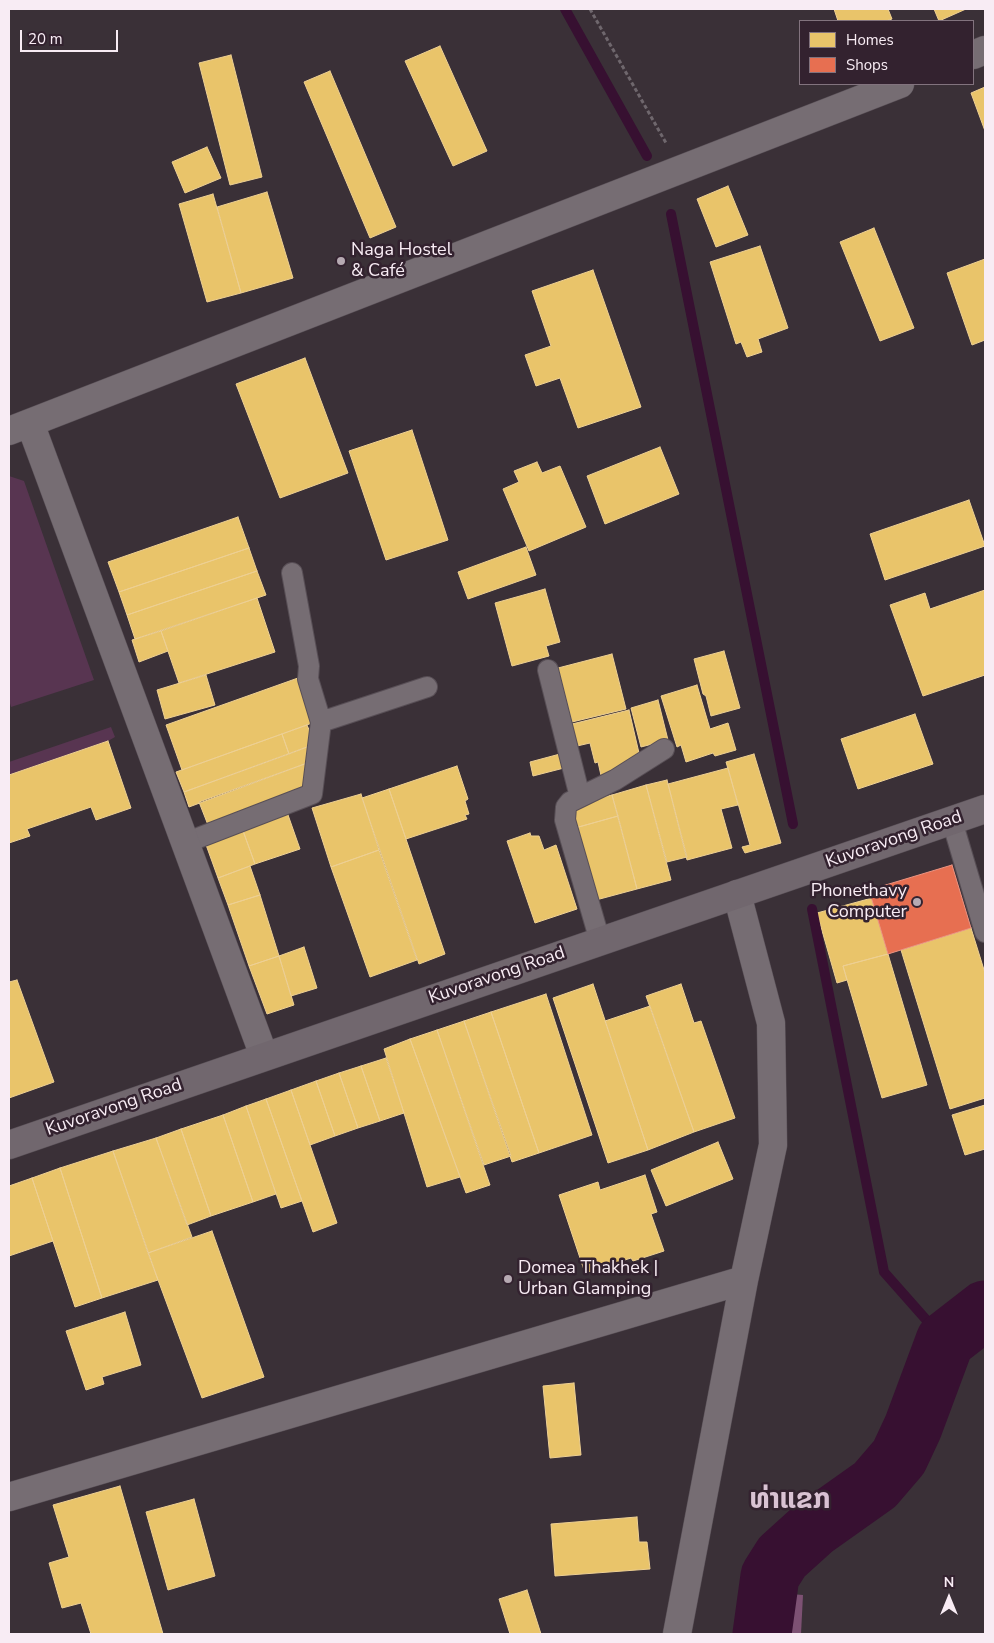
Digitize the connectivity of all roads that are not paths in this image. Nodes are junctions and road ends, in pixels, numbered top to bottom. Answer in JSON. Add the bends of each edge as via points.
{"nodes":[{"id":1,"x":897,"y":85,"type":"edge"},
{"id":2,"x":19,"y":427,"type":"edge"},
{"id":3,"x":292,"y":573,"type":"dead end"},
{"id":4,"x":548,"y":670,"type":"dead end"},
{"id":5,"x":427,"y":687,"type":"dead end"},
{"id":6,"x":321,"y":722,"type":"junction"},
{"id":7,"x":664,"y":749,"type":"dead end"},
{"id":8,"x":580,"y":797,"type":"junction"},
{"id":9,"x":985,"y":809,"type":"edge"},
{"id":10,"x":952,"y":821,"type":"junction"},
{"id":11,"x":185,"y":843,"type":"junction"},
{"id":12,"x":737,"y":894,"type":"junction"},
{"id":13,"x":985,"y":932,"type":"edge"},
{"id":14,"x":600,"y":941,"type":"junction"},
{"id":15,"x":264,"y":1056,"type":"junction"},
{"id":16,"x":9,"y":1145,"type":"edge"},
{"id":17,"x":744,"y":1280,"type":"junction"},
{"id":18,"x":9,"y":1497,"type":"edge"},
{"id":19,"x":677,"y":1634,"type":"edge"}],
"edges":[{"from":1,"to":2,"type":"street"},
{"from":2,"to":11,"type":"street"},
{"from":3,"to":6,"type":"lane","via":[[309,666],[308,679]]},
{"from":4,"to":8,"type":"lane"},
{"from":5,"to":6,"type":"lane"},
{"from":6,"to":11,"type":"lane","via":[[312,794]]},
{"from":7,"to":8,"type":"lane","via":[[615,780]]},
{"from":8,"to":14,"type":"lane","via":[[566,807],[565,820]]},
{"from":9,"to":10,"type":"street","name":"Kuvoravong Road"},
{"from":10,"to":12,"type":"street","name":"Kuvoravong Road"},
{"from":10,"to":13,"type":"lane"},
{"from":11,"to":15,"type":"street"},
{"from":12,"to":14,"type":"street","name":"Kuvoravong Road"},
{"from":12,"to":17,"type":"street","via":[[771,1023],[773,1144]]},
{"from":14,"to":15,"type":"street","name":"Kuvoravong Road"},
{"from":15,"to":16,"type":"street","name":"Kuvoravong Road"},
{"from":17,"to":18,"type":"street"},
{"from":17,"to":19,"type":"street"}]}
